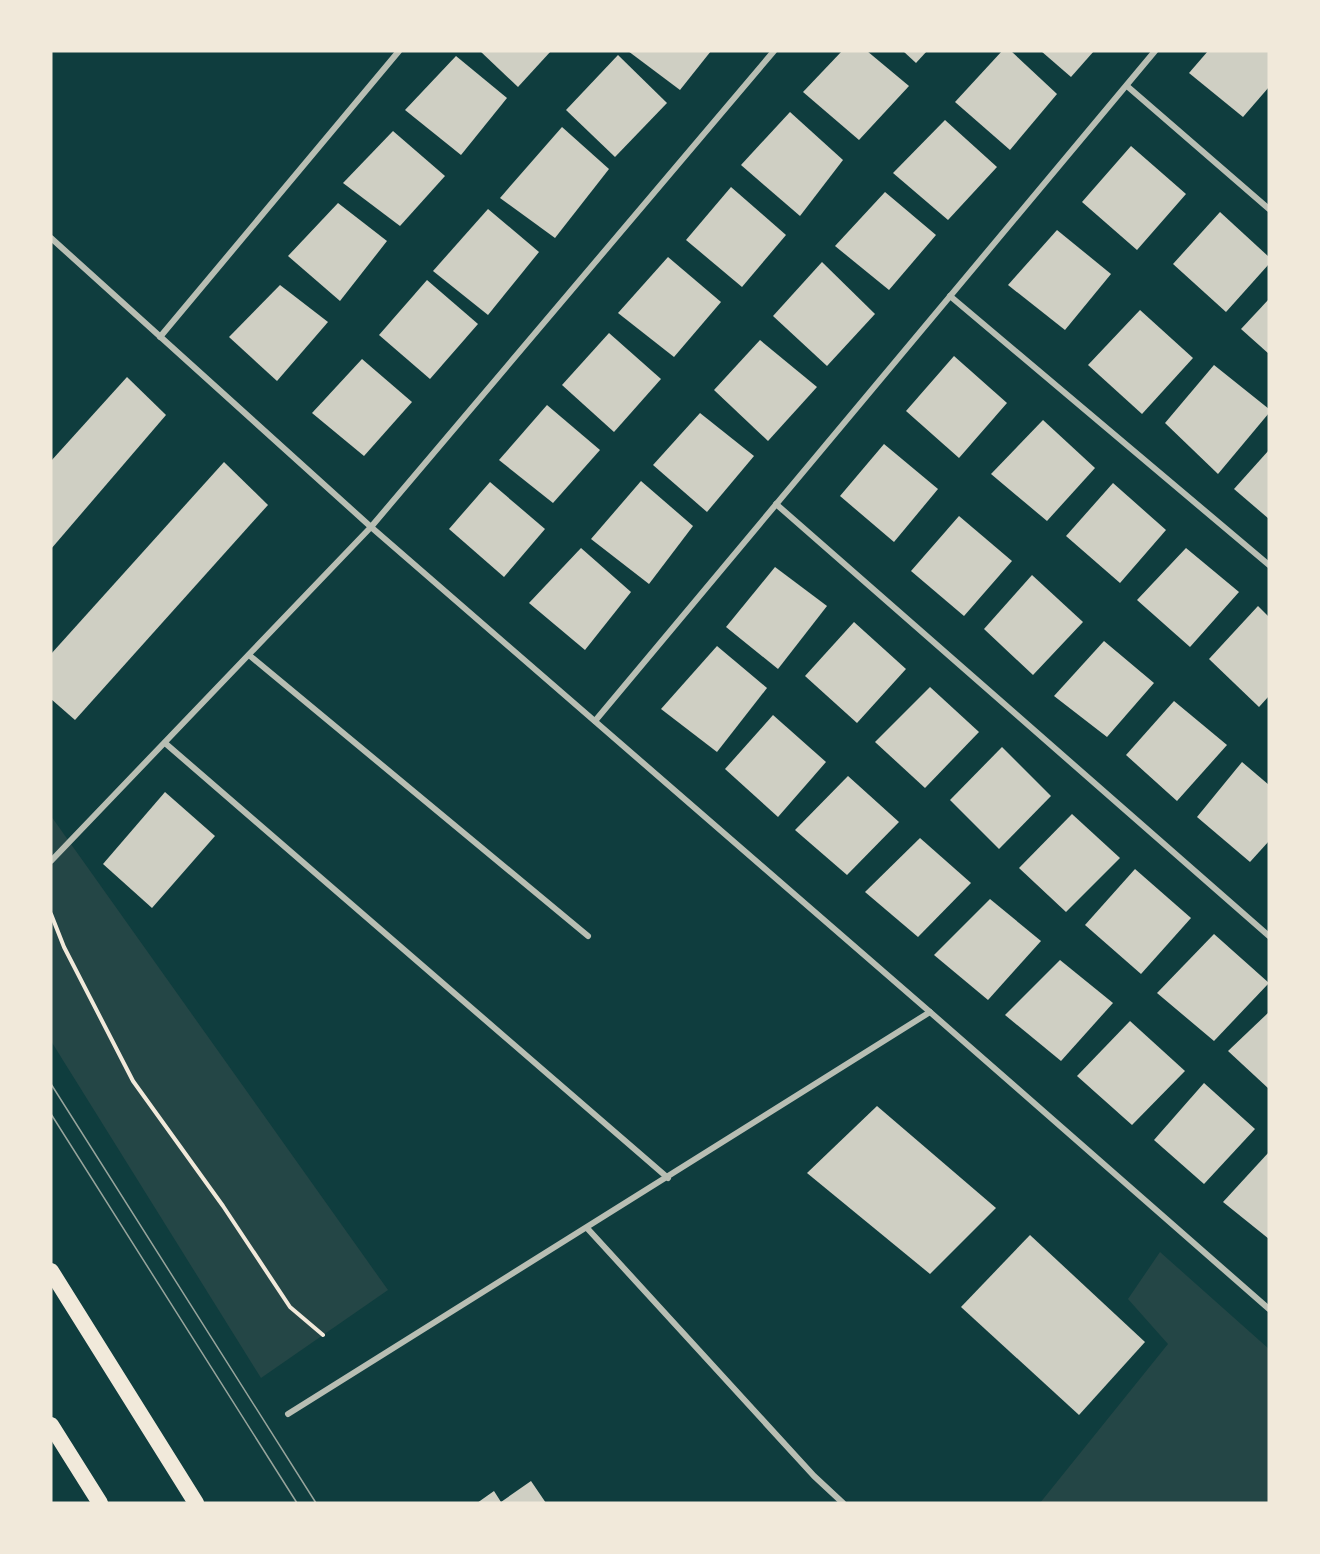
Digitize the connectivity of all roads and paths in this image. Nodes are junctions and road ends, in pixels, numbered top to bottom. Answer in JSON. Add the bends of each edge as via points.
{"nodes":[{"id":1,"x":399,"y":51,"type":"edge"},
{"id":2,"x":774,"y":51,"type":"edge"},
{"id":3,"x":1155,"y":51,"type":"edge"},
{"id":4,"x":1127,"y":86,"type":"junction"},
{"id":5,"x":1269,"y":209,"type":"edge"},
{"id":6,"x":51,"y":238,"type":"edge"},
{"id":7,"x":951,"y":296,"type":"junction"},
{"id":8,"x":160,"y":337,"type":"junction"},
{"id":9,"x":776,"y":504,"type":"junction"},
{"id":10,"x":371,"y":527,"type":"junction"},
{"id":11,"x":1269,"y":565,"type":"edge"},
{"id":12,"x":249,"y":655,"type":"junction"},
{"id":13,"x":595,"y":721,"type":"junction"},
{"id":14,"x":165,"y":743,"type":"junction"},
{"id":15,"x":51,"y":861,"type":"edge"},
{"id":16,"x":51,"y":914,"type":"edge"},
{"id":17,"x":588,"y":936,"type":"dead end"},
{"id":18,"x":1269,"y":936,"type":"edge"},
{"id":19,"x":930,"y":1012,"type":"junction"},
{"id":20,"x":668,"y":1178,"type":"junction"},
{"id":21,"x":587,"y":1228,"type":"junction"},
{"id":22,"x":51,"y":1270,"type":"edge"},
{"id":23,"x":1269,"y":1309,"type":"edge"},
{"id":24,"x":323,"y":1335,"type":"dead end"},
{"id":25,"x":288,"y":1414,"type":"dead end"},
{"id":26,"x":51,"y":1425,"type":"edge"},
{"id":27,"x":100,"y":1503,"type":"edge"},
{"id":28,"x":196,"y":1503,"type":"edge"},
{"id":29,"x":843,"y":1503,"type":"edge"}],
"edges":[{"from":1,"to":8,"type":"street"},
{"from":2,"to":10,"type":"street"},
{"from":3,"to":4,"type":"street"},
{"from":4,"to":5,"type":"street"},
{"from":4,"to":7,"type":"street"},
{"from":6,"to":8,"type":"street"},
{"from":7,"to":9,"type":"street"},
{"from":7,"to":11,"type":"street"},
{"from":8,"to":10,"type":"street"},
{"from":9,"to":13,"type":"street"},
{"from":9,"to":18,"type":"street"},
{"from":10,"to":12,"type":"street"},
{"from":10,"to":13,"type":"street"},
{"from":12,"to":14,"type":"street"},
{"from":12,"to":17,"type":"street"},
{"from":13,"to":19,"type":"street"},
{"from":14,"to":15,"type":"street"},
{"from":14,"to":20,"type":"street"},
{"from":16,"to":24,"type":"path","via":[[133,1080],[290,1307]]},
{"from":19,"to":20,"type":"street"},
{"from":19,"to":23,"type":"street"},
{"from":20,"to":21,"type":"street"},
{"from":21,"to":25,"type":"street"},
{"from":21,"to":29,"type":"street"},
{"from":22,"to":28,"type":"highway"},
{"from":26,"to":27,"type":"highway"}]}
